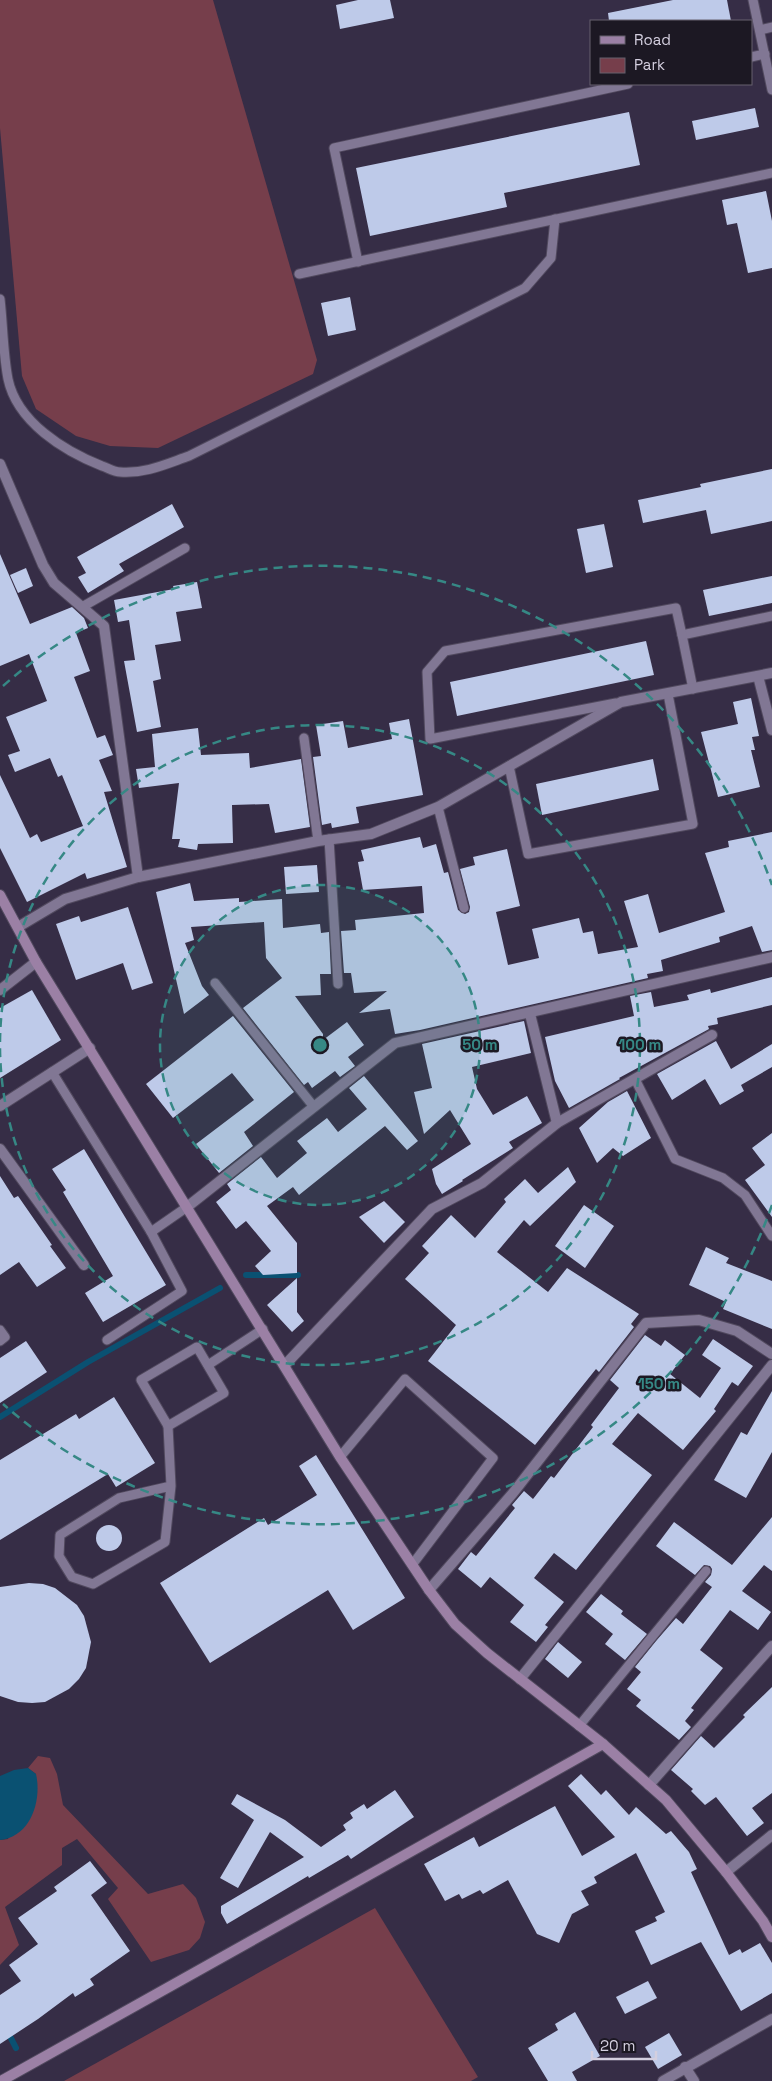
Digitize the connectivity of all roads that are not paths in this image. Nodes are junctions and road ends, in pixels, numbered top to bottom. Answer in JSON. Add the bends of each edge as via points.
{"nodes":[{"id":1,"x":753,"y":0,"type":"edge"},
{"id":2,"x":772,"y":28,"type":"edge"},
{"id":3,"x":760,"y":30,"type":"junction"},
{"id":4,"x":764,"y":54,"type":"junction"},
{"id":5,"x":752,"y":57,"type":"edge"},
{"id":6,"x":623,"y":85,"type":"edge"},
{"id":7,"x":772,"y":90,"type":"edge"},
{"id":8,"x":772,"y":173,"type":"edge"},
{"id":9,"x":555,"y":220,"type":"junction"},
{"id":10,"x":358,"y":262,"type":"junction"},
{"id":11,"x":299,"y":274,"type":"dead end"},
{"id":12,"x":0,"y":299,"type":"edge"},
{"id":13,"x":0,"y":464,"type":"edge"},
{"id":14,"x":185,"y":548,"type":"dead end"},
{"id":15,"x":82,"y":607,"type":"junction"},
{"id":16,"x":772,"y":616,"type":"edge"},
{"id":17,"x":682,"y":635,"type":"junction"},
{"id":18,"x":772,"y":673,"type":"edge"},
{"id":19,"x":758,"y":676,"type":"junction"},
{"id":20,"x":693,"y":689,"type":"junction"},
{"id":21,"x":668,"y":694,"type":"junction"},
{"id":22,"x":621,"y":702,"type":"junction"},
{"id":23,"x":772,"y":730,"type":"edge"},
{"id":24,"x":304,"y":738,"type":"dead end"},
{"id":25,"x":508,"y":766,"type":"junction"},
{"id":26,"x":438,"y":807,"type":"junction"},
{"id":27,"x":330,"y":839,"type":"junction"},
{"id":28,"x":318,"y":841,"type":"junction"},
{"id":29,"x":138,"y":877,"type":"junction"},
{"id":30,"x":0,"y":896,"type":"edge"},
{"id":31,"x":464,"y":908,"type":"dead end"},
{"id":32,"x":18,"y":928,"type":"junction"},
{"id":33,"x":772,"y":957,"type":"edge"},
{"id":34,"x":36,"y":962,"type":"junction"},
{"id":35,"x":215,"y":983,"type":"dead end"},
{"id":36,"x":338,"y":984,"type":"dead end"},
{"id":37,"x":0,"y":990,"type":"edge"},
{"id":38,"x":530,"y":1014,"type":"junction"},
{"id":39,"x":712,"y":1035,"type":"dead end"},
{"id":40,"x":90,"y":1048,"type":"junction"},
{"id":41,"x":52,"y":1072,"type":"junction"},
{"id":42,"x":635,"y":1078,"type":"junction"},
{"id":43,"x":0,"y":1106,"type":"edge"},
{"id":44,"x":314,"y":1107,"type":"junction"},
{"id":45,"x":557,"y":1123,"type":"junction"},
{"id":46,"x":0,"y":1150,"type":"edge"},
{"id":47,"x":187,"y":1207,"type":"junction"},
{"id":48,"x":151,"y":1232,"type":"junction"},
{"id":49,"x":772,"y":1236,"type":"edge"},
{"id":50,"x":84,"y":1265,"type":"dead end"},
{"id":51,"x":263,"y":1329,"type":"junction"},
{"id":52,"x":0,"y":1330,"type":"edge"},
{"id":53,"x":107,"y":1340,"type":"dead end"},
{"id":54,"x":0,"y":1341,"type":"edge"},
{"id":55,"x":772,"y":1354,"type":"edge"},
{"id":56,"x":208,"y":1365,"type":"junction"},
{"id":57,"x":285,"y":1365,"type":"junction"},
{"id":58,"x":772,"y":1365,"type":"edge"},
{"id":59,"x":168,"y":1426,"type":"junction"},
{"id":60,"x":340,"y":1457,"type":"junction"},
{"id":61,"x":171,"y":1486,"type":"junction"},
{"id":62,"x":412,"y":1565,"type":"junction"},
{"id":63,"x":706,"y":1571,"type":"dead end"},
{"id":64,"x":429,"y":1590,"type":"junction"},
{"id":65,"x":772,"y":1646,"type":"edge"},
{"id":66,"x":520,"y":1679,"type":"junction"},
{"id":67,"x":579,"y":1726,"type":"junction"},
{"id":68,"x":603,"y":1744,"type":"junction"},
{"id":69,"x":649,"y":1785,"type":"junction"},
{"id":70,"x":772,"y":1835,"type":"edge"},
{"id":71,"x":726,"y":1872,"type":"junction"},
{"id":72,"x":772,"y":1937,"type":"edge"},
{"id":73,"x":772,"y":2019,"type":"edge"},
{"id":74,"x":686,"y":2068,"type":"junction"},
{"id":75,"x":1,"y":2081,"type":"edge"},
{"id":76,"x":663,"y":2081,"type":"edge"},
{"id":77,"x":694,"y":2081,"type":"edge"}],
"edges":[{"from":1,"to":3,"type":"lane"},
{"from":2,"to":3,"type":"lane"},
{"from":3,"to":4,"type":"lane"},
{"from":4,"to":5,"type":"lane"},
{"from":4,"to":7,"type":"lane"},
{"from":6,"to":10,"type":"lane","via":[[334,148]]},
{"from":8,"to":9,"type":"lane"},
{"from":9,"to":10,"type":"lane"},
{"from":9,"to":12,"type":"lane","via":[[551,258],[525,288],[189,456],[148,471],[118,472],[86,460],[47,435],[29,418],[8,380]]},
{"from":10,"to":11,"type":"lane"},
{"from":13,"to":15,"type":"street","via":[[43,565],[54,583]]},
{"from":14,"to":15,"type":"lane"},
{"from":15,"to":29,"type":"street","via":[[104,626]]},
{"from":16,"to":17,"type":"lane"},
{"from":17,"to":20,"type":"lane"},
{"from":17,"to":22,"type":"lane","via":[[676,608],[445,651],[427,672],[430,739]]},
{"from":18,"to":19,"type":"street"},
{"from":19,"to":20,"type":"street"},
{"from":19,"to":23,"type":"street"},
{"from":20,"to":21,"type":"street"},
{"from":21,"to":22,"type":"street"},
{"from":21,"to":25,"type":"lane","via":[[692,824],[528,854]]},
{"from":22,"to":25,"type":"street"},
{"from":24,"to":28,"type":"lane"},
{"from":25,"to":26,"type":"street"},
{"from":26,"to":27,"type":"street","via":[[371,834]]},
{"from":26,"to":31,"type":"lane"},
{"from":27,"to":28,"type":"street"},
{"from":27,"to":36,"type":"lane"},
{"from":28,"to":29,"type":"street"},
{"from":29,"to":32,"type":"street","via":[[65,899]]},
{"from":30,"to":32,"type":"street"},
{"from":32,"to":34,"type":"street"},
{"from":33,"to":38,"type":"street"},
{"from":34,"to":37,"type":"street"},
{"from":34,"to":40,"type":"street"},
{"from":35,"to":44,"type":"lane"},
{"from":38,"to":44,"type":"street","via":[[395,1043]]},
{"from":38,"to":45,"type":"street"},
{"from":39,"to":42,"type":"street"},
{"from":40,"to":41,"type":"street"},
{"from":40,"to":47,"type":"street"},
{"from":41,"to":43,"type":"street"},
{"from":41,"to":48,"type":"lane"},
{"from":42,"to":45,"type":"street"},
{"from":42,"to":49,"type":"lane","via":[[675,1159],[723,1178],[745,1195]]},
{"from":44,"to":47,"type":"street"},
{"from":45,"to":57,"type":"street","via":[[482,1183],[432,1209]]},
{"from":46,"to":50,"type":"street"},
{"from":47,"to":48,"type":"lane"},
{"from":47,"to":51,"type":"street"},
{"from":48,"to":53,"type":"lane","via":[[182,1291]]},
{"from":51,"to":56,"type":"lane"},
{"from":51,"to":57,"type":"street"},
{"from":52,"to":54,"type":"lane","via":[[5,1337]]},
{"from":55,"to":64,"type":"street","via":[[737,1331],[699,1320],[646,1323],[512,1492]]},
{"from":56,"to":59,"type":"lane","via":[[224,1393]]},
{"from":56,"to":59,"type":"lane","via":[[197,1347],[141,1380]]},
{"from":57,"to":60,"type":"street"},
{"from":58,"to":66,"type":"street"},
{"from":59,"to":61,"type":"lane"},
{"from":60,"to":62,"type":"street"},
{"from":60,"to":62,"type":"lane","via":[[406,1379],[493,1458]]},
{"from":61,"to":61,"type":"lane","via":[[165,1542],[93,1584],[72,1577],[59,1556],[60,1535],[119,1498]]},
{"from":62,"to":64,"type":"street"},
{"from":63,"to":67,"type":"lane"},
{"from":64,"to":66,"type":"street","via":[[455,1624]]},
{"from":65,"to":69,"type":"street"},
{"from":66,"to":67,"type":"street"},
{"from":67,"to":68,"type":"street"},
{"from":68,"to":69,"type":"street"},
{"from":68,"to":75,"type":"street"},
{"from":69,"to":71,"type":"street","via":[[666,1800]]},
{"from":70,"to":71,"type":"street"},
{"from":71,"to":72,"type":"street"},
{"from":73,"to":74,"type":"street"},
{"from":74,"to":76,"type":"street"},
{"from":74,"to":77,"type":"street"}]}
